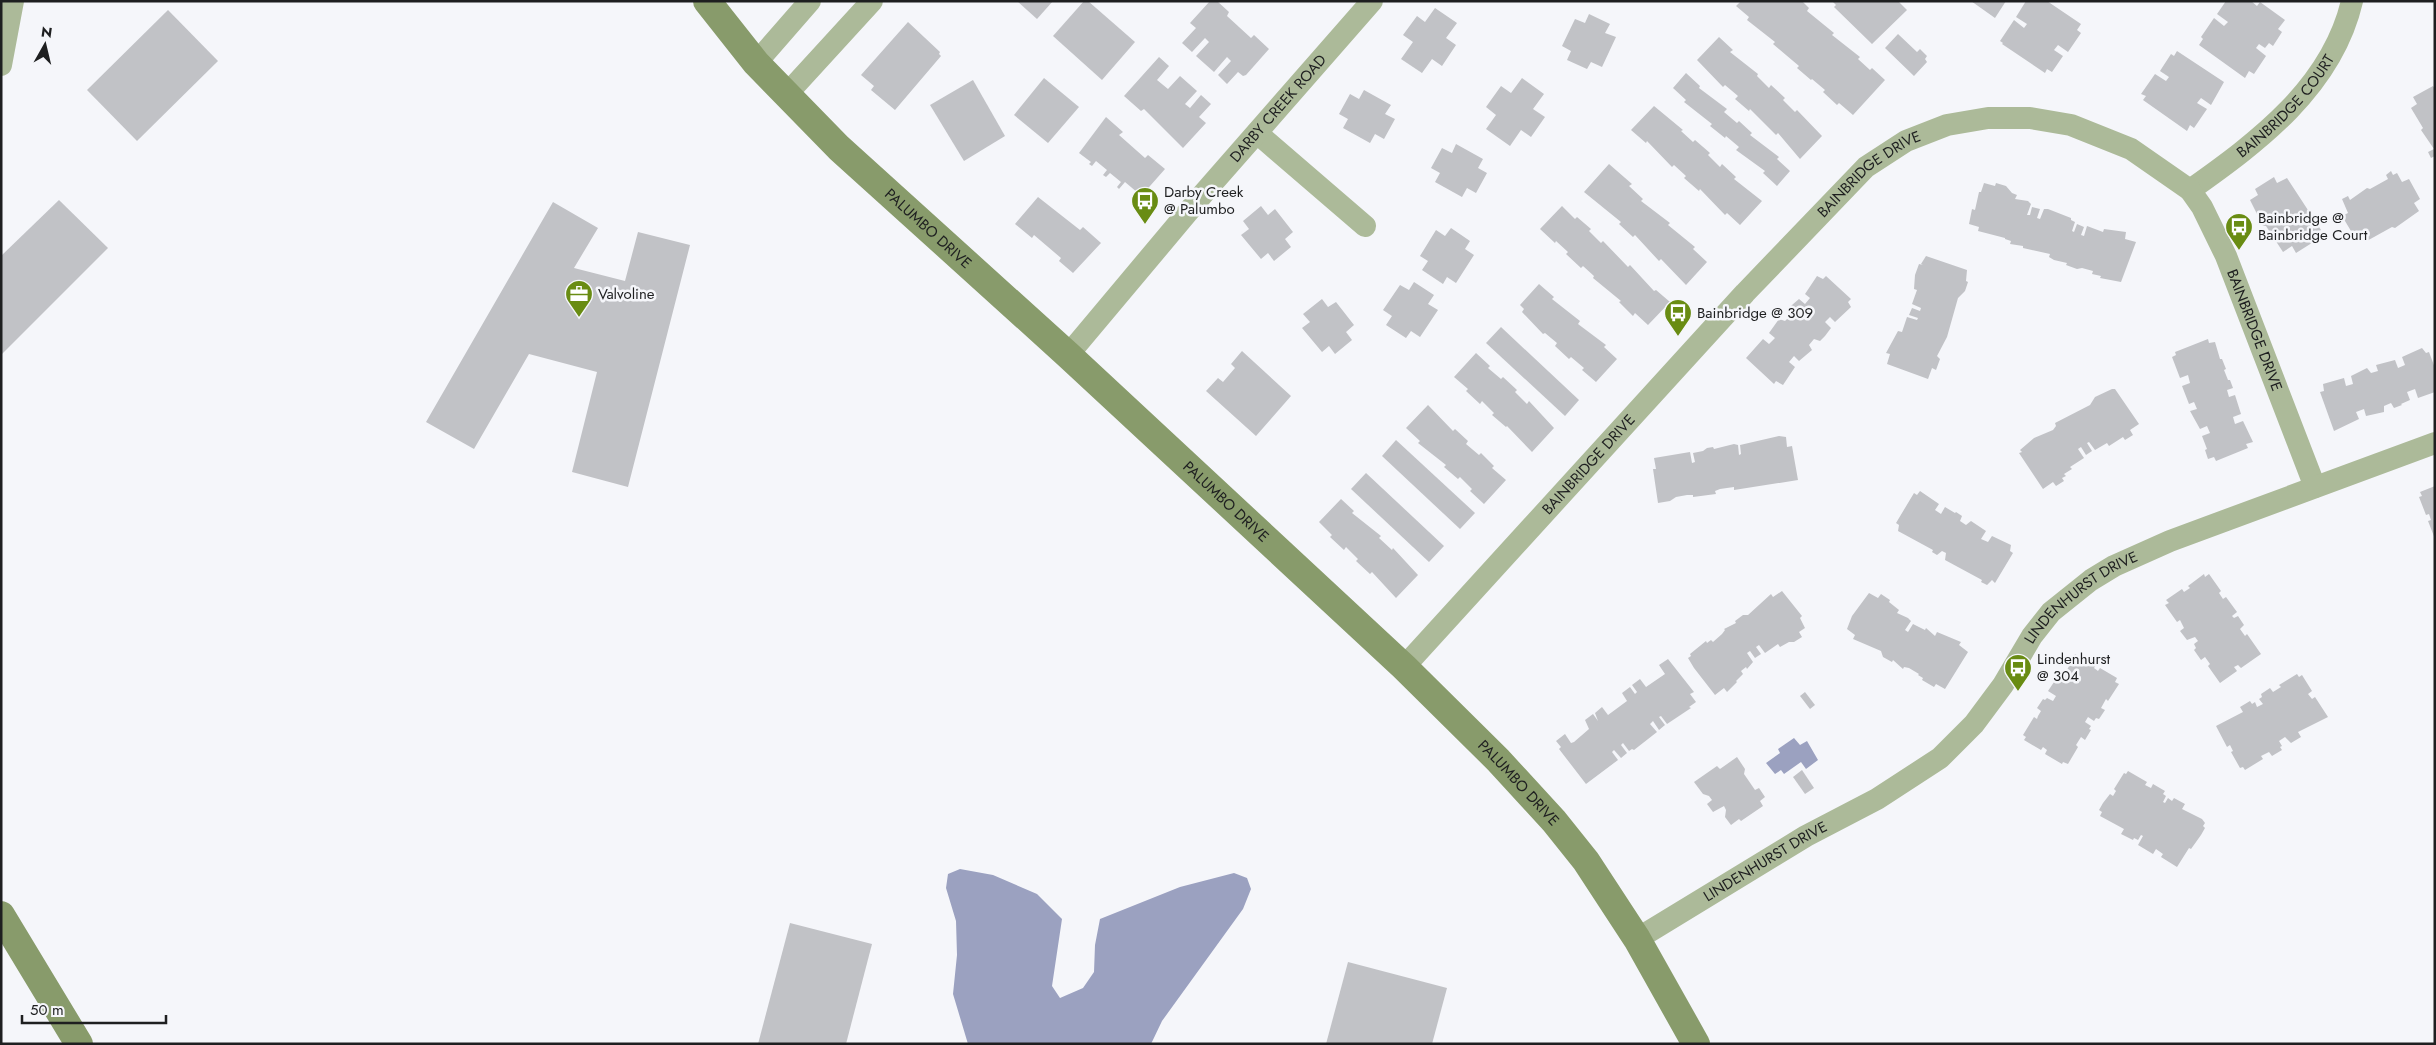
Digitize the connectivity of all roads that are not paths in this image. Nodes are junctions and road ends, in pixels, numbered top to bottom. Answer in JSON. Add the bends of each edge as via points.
{"nodes":[{"id":1,"x":13,"y":1,"type":"edge"},
{"id":2,"x":707,"y":1,"type":"edge"},
{"id":3,"x":810,"y":1,"type":"edge"},
{"id":4,"x":872,"y":1,"type":"edge"},
{"id":5,"x":1372,"y":1,"type":"edge"},
{"id":6,"x":2352,"y":1,"type":"edge"},
{"id":7,"x":756,"y":63,"type":"junction"},
{"id":8,"x":1,"y":65,"type":"edge"},
{"id":9,"x":786,"y":95,"type":"junction"},
{"id":10,"x":1258,"y":133,"type":"junction"},
{"id":11,"x":2190,"y":190,"type":"junction"},
{"id":12,"x":1365,"y":226,"type":"dead end"},
{"id":13,"x":1068,"y":355,"type":"junction"},
{"id":14,"x":2435,"y":443,"type":"edge"},
{"id":15,"x":2315,"y":488,"type":"junction"},
{"id":16,"x":1404,"y":667,"type":"junction"},
{"id":17,"x":1,"y":915,"type":"edge"},
{"id":18,"x":1637,"y":939,"type":"junction"},
{"id":19,"x":78,"y":1044,"type":"edge"},
{"id":20,"x":1696,"y":1044,"type":"edge"}],
"edges":[{"from":1,"to":8,"type":"street"},
{"from":2,"to":7,"type":"street","name":"PALUMBO DRIVE"},
{"from":3,"to":7,"type":"street"},
{"from":4,"to":9,"type":"street"},
{"from":5,"to":10,"type":"street","name":"DARBY CREEK ROAD"},
{"from":6,"to":11,"type":"street","name":"BAINBRIDGE COURT","via":[[2342,37],[2315,80],[2252,144]]},
{"from":7,"to":9,"type":"street","name":"PALUMBO DRIVE"},
{"from":9,"to":13,"type":"street","name":"PALUMBO DRIVE","via":[[839,148]]},
{"from":10,"to":12,"type":"street"},
{"from":10,"to":13,"type":"street","name":"DARBY CREEK ROAD"},
{"from":11,"to":15,"type":"street","name":"BAINBRIDGE DRIVE","via":[[2226,256]]},
{"from":11,"to":16,"type":"street","name":"BAINBRIDGE DRIVE","via":[[2131,149],[2071,124],[2030,118],[1988,118],[1947,125],[1906,140],[1866,167],[1828,205]]},
{"from":13,"to":16,"type":"street","name":"PALUMBO DRIVE"},
{"from":14,"to":15,"type":"street","name":"LINDENHURST DRIVE"},
{"from":15,"to":18,"type":"street","name":"LINDENHURST DRIVE","via":[[2140,552],[2091,580],[2051,612],[1974,724],[1940,758],[1877,799],[1806,836]]},
{"from":16,"to":18,"type":"street","name":"PALUMBO DRIVE","via":[[1554,821],[1586,861]]},
{"from":17,"to":19,"type":"street"},
{"from":18,"to":20,"type":"street","name":"PALUMBO DRIVE"}]}
